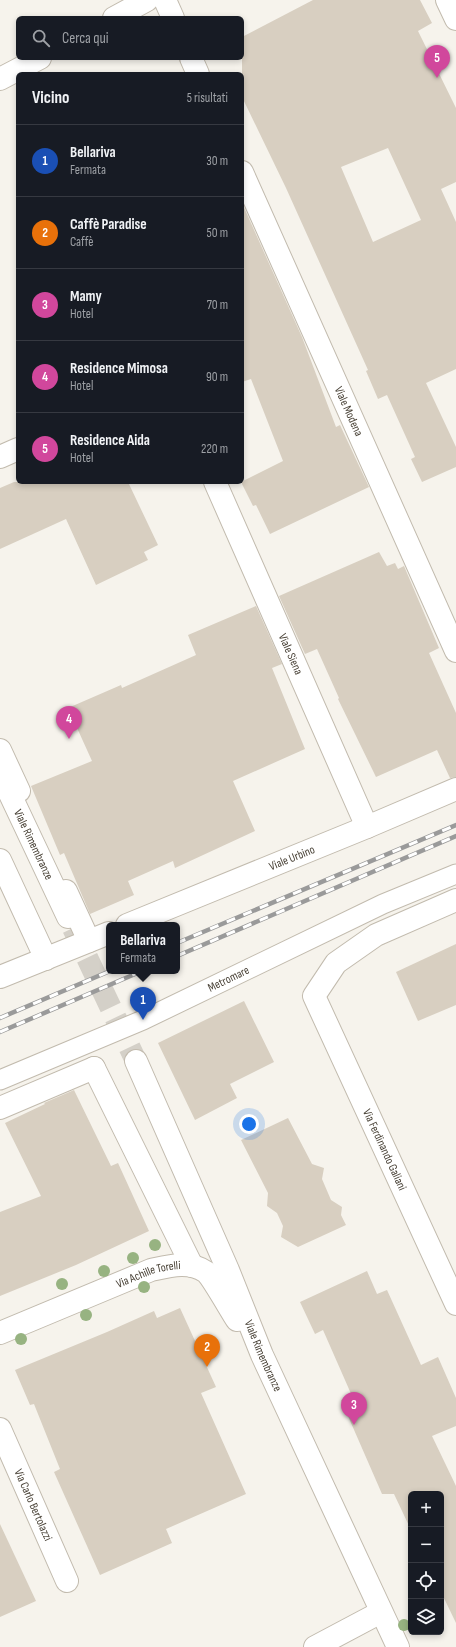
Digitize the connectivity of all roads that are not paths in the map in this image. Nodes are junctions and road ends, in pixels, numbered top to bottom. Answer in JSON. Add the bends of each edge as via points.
{"nodes":[{"id":1,"x":147,"y":0,"type":"edge"},
{"id":2,"x":165,"y":0,"type":"edge"},
{"id":3,"x":447,"y":0,"type":"edge"},
{"id":4,"x":118,"y":16,"type":"edge"},
{"id":5,"x":172,"y":16,"type":"edge"},
{"id":6,"x":456,"y":19,"type":"edge"},
{"id":7,"x":192,"y":60,"type":"edge"},
{"id":8,"x":35,"y":65,"type":"edge"},
{"id":9,"x":18,"y":72,"type":"edge"},
{"id":10,"x":197,"y":72,"type":"edge"},
{"id":11,"x":16,"y":73,"type":"edge"},
{"id":12,"x":0,"y":79,"type":"edge"},
{"id":13,"x":244,"y":176,"type":"edge"},
{"id":14,"x":16,"y":450,"type":"edge"},
{"id":15,"x":0,"y":457,"type":"edge"},
{"id":16,"x":216,"y":484,"type":"edge"},
{"id":17,"x":456,"y":651,"type":"edge"},
{"id":18,"x":0,"y":750,"type":"edge"},
{"id":19,"x":0,"y":773,"type":"edge"},
{"id":20,"x":456,"y":789,"type":"edge"},
{"id":21,"x":367,"y":827,"type":"junction"},
{"id":22,"x":0,"y":860,"type":"edge"},
{"id":23,"x":456,"y":874,"type":"edge"},
{"id":24,"x":456,"y":900,"type":"edge"},
{"id":25,"x":68,"y":917,"type":"tunnel mouth"},
{"id":26,"x":135,"y":922,"type":"edge"},
{"id":27,"x":106,"y":933,"type":"edge"},
{"id":28,"x":89,"y":941,"type":"junction"},
{"id":29,"x":46,"y":959,"type":"junction"},
{"id":30,"x":0,"y":977,"type":"edge"},
{"id":31,"x":136,"y":1061,"type":"tunnel mouth"},
{"id":32,"x":0,"y":1080,"type":"edge"},
{"id":33,"x":0,"y":1108,"type":"edge"},
{"id":34,"x":192,"y":1266,"type":"junction"},
{"id":35,"x":456,"y":1304,"type":"edge"},
{"id":36,"x":0,"y":1333,"type":"edge"},
{"id":37,"x":262,"y":1355,"type":"junction"},
{"id":38,"x":0,"y":1429,"type":"edge"},
{"id":39,"x":67,"y":1581,"type":"dead end"},
{"id":40,"x":381,"y":1612,"type":"junction"},
{"id":41,"x":315,"y":1647,"type":"edge"},
{"id":42,"x":398,"y":1647,"type":"edge"}],
"edges":[{"from":1,"to":4,"type":"street"},
{"from":2,"to":5,"type":"street"},
{"from":3,"to":6,"type":"street"},
{"from":7,"to":10,"type":"street"},
{"from":8,"to":9,"type":"street"},
{"from":11,"to":12,"type":"street"},
{"from":13,"to":17,"type":"street","name":"Viale Modena"},
{"from":14,"to":15,"type":"street"},
{"from":16,"to":21,"type":"street","name":"Viale Siena"},
{"from":18,"to":28,"type":"street"},
{"from":19,"to":25,"type":"street","name":"Viale Rimembranze"},
{"from":20,"to":21,"type":"street","name":"Viale Urbino"},
{"from":21,"to":26,"type":"street","name":"Viale Urbino"},
{"from":22,"to":29,"type":"street"},
{"from":23,"to":32,"type":"lane","name":"Metromare","via":[[383,904],[143,1020]]},
{"from":24,"to":35,"type":"street","name":"Via Ferdinando Galiani","via":[[370,939],[336,963],[314,996]]},
{"from":27,"to":28,"type":"street"},
{"from":28,"to":29,"type":"street"},
{"from":29,"to":30,"type":"street"},
{"from":31,"to":37,"type":"street","name":"Viale Rimembranze","via":[[225,1263]]},
{"from":33,"to":34,"type":"street","via":[[94,1068]]},
{"from":34,"to":36,"type":"street","name":"Via Achille Torelli","via":[[173,1265],[151,1270]]},
{"from":34,"to":37,"type":"street","name":"Via Achille Torelli","via":[[207,1273]]},
{"from":37,"to":40,"type":"street","name":"Viale Rimembranze"},
{"from":38,"to":39,"type":"street","name":"Via Carlo Bertolazzi"},
{"from":40,"to":41,"type":"street"},
{"from":40,"to":42,"type":"street","name":"Viale Rimembranze"}]}
